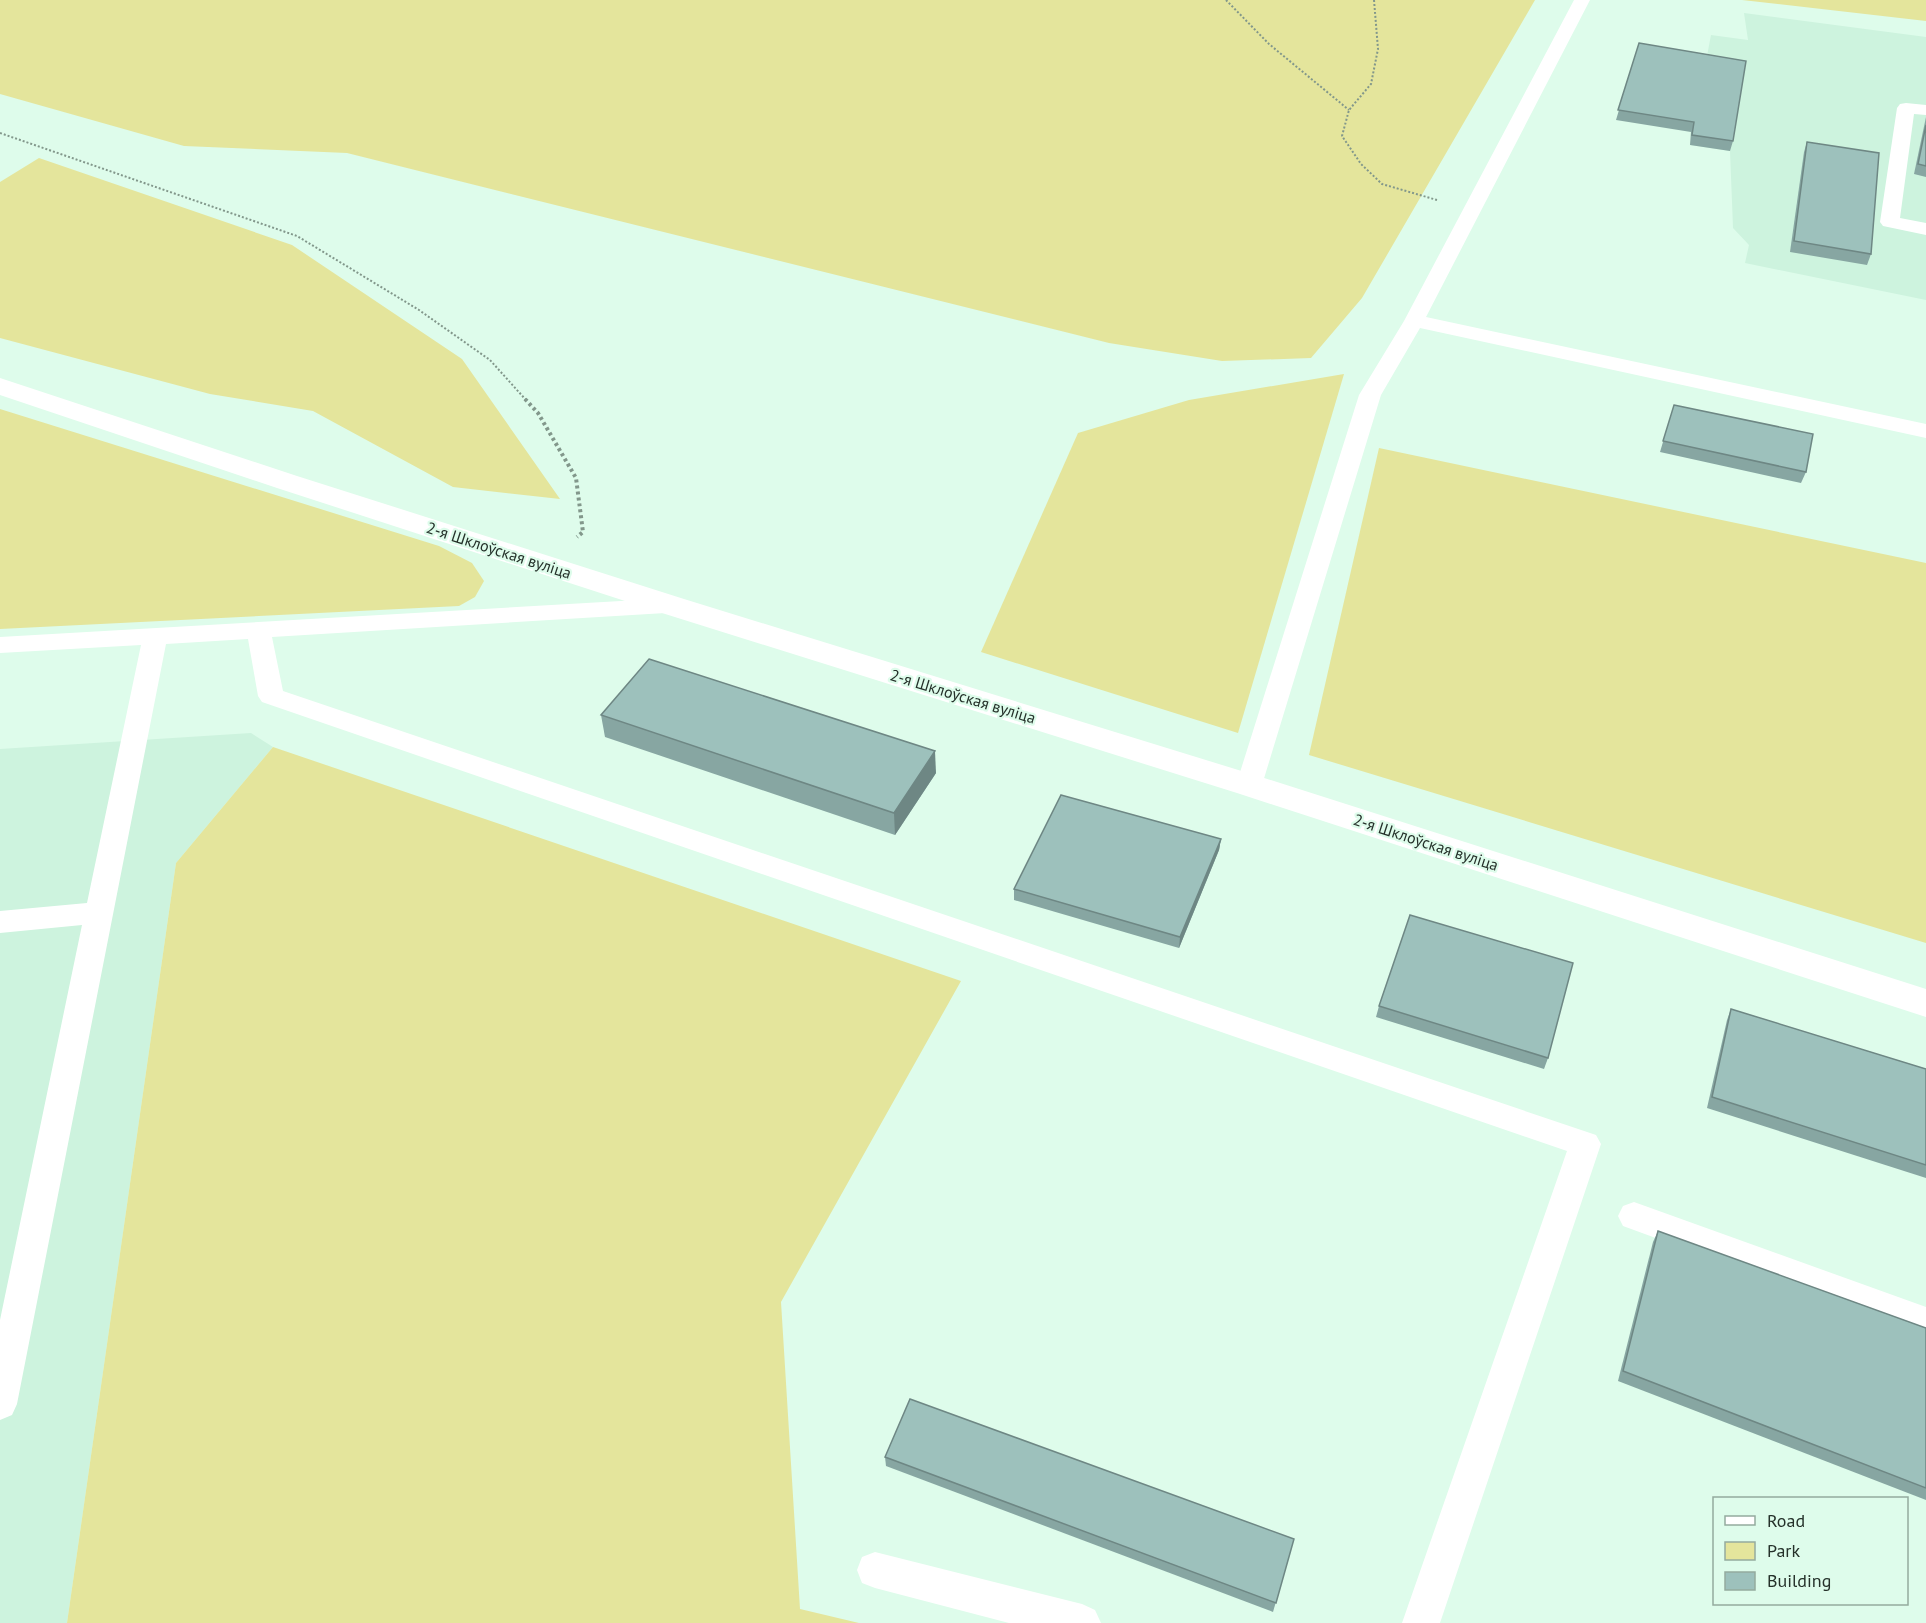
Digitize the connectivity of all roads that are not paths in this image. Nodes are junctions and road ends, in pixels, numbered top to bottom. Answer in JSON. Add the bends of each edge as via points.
{"nodes":[{"id":1,"x":1582,"y":0,"type":"edge"},
{"id":2,"x":1926,"y":110,"type":"edge"},
{"id":3,"x":1926,"y":229,"type":"edge"},
{"id":4,"x":1414,"y":321,"type":"junction"},
{"id":5,"x":0,"y":386,"type":"edge"},
{"id":6,"x":1926,"y":431,"type":"edge"},
{"id":7,"x":673,"y":606,"type":"junction"},
{"id":8,"x":258,"y":629,"type":"junction"},
{"id":9,"x":155,"y":635,"type":"junction"},
{"id":10,"x":0,"y":645,"type":"edge"},
{"id":11,"x":1250,"y":785,"type":"junction"},
{"id":12,"x":99,"y":913,"type":"junction"},
{"id":13,"x":0,"y":922,"type":"edge"},
{"id":14,"x":1926,"y":1003,"type":"edge"},
{"id":15,"x":1634,"y":1216,"type":"dead end"},
{"id":16,"x":1926,"y":1322,"type":"edge"},
{"id":17,"x":0,"y":1404,"type":"edge"},
{"id":18,"x":875,"y":1570,"type":"dead end"},
{"id":19,"x":1082,"y":1623,"type":"edge"},
{"id":20,"x":1422,"y":1623,"type":"edge"}],
"edges":[{"from":1,"to":4,"type":"lane"},
{"from":2,"to":3,"type":"lane","via":[[1906,108],[1890,222]]},
{"from":4,"to":6,"type":"lane"},
{"from":4,"to":11,"type":"lane","via":[[1370,395]]},
{"from":5,"to":7,"type":"street","name":"2-я Шклоўская вуліца"},
{"from":7,"to":8,"type":"lane"},
{"from":7,"to":11,"type":"street","name":"2-я Шклоўская вуліца"},
{"from":8,"to":9,"type":"lane"},
{"from":8,"to":20,"type":"lane","via":[[271,696],[1585,1144]]},
{"from":9,"to":10,"type":"lane"},
{"from":9,"to":12,"type":"lane"},
{"from":11,"to":14,"type":"street","name":"2-я Шклоўская вуліца"},
{"from":12,"to":13,"type":"lane"},
{"from":12,"to":17,"type":"lane"},
{"from":15,"to":16,"type":"lane"},
{"from":18,"to":19,"type":"lane"}]}
